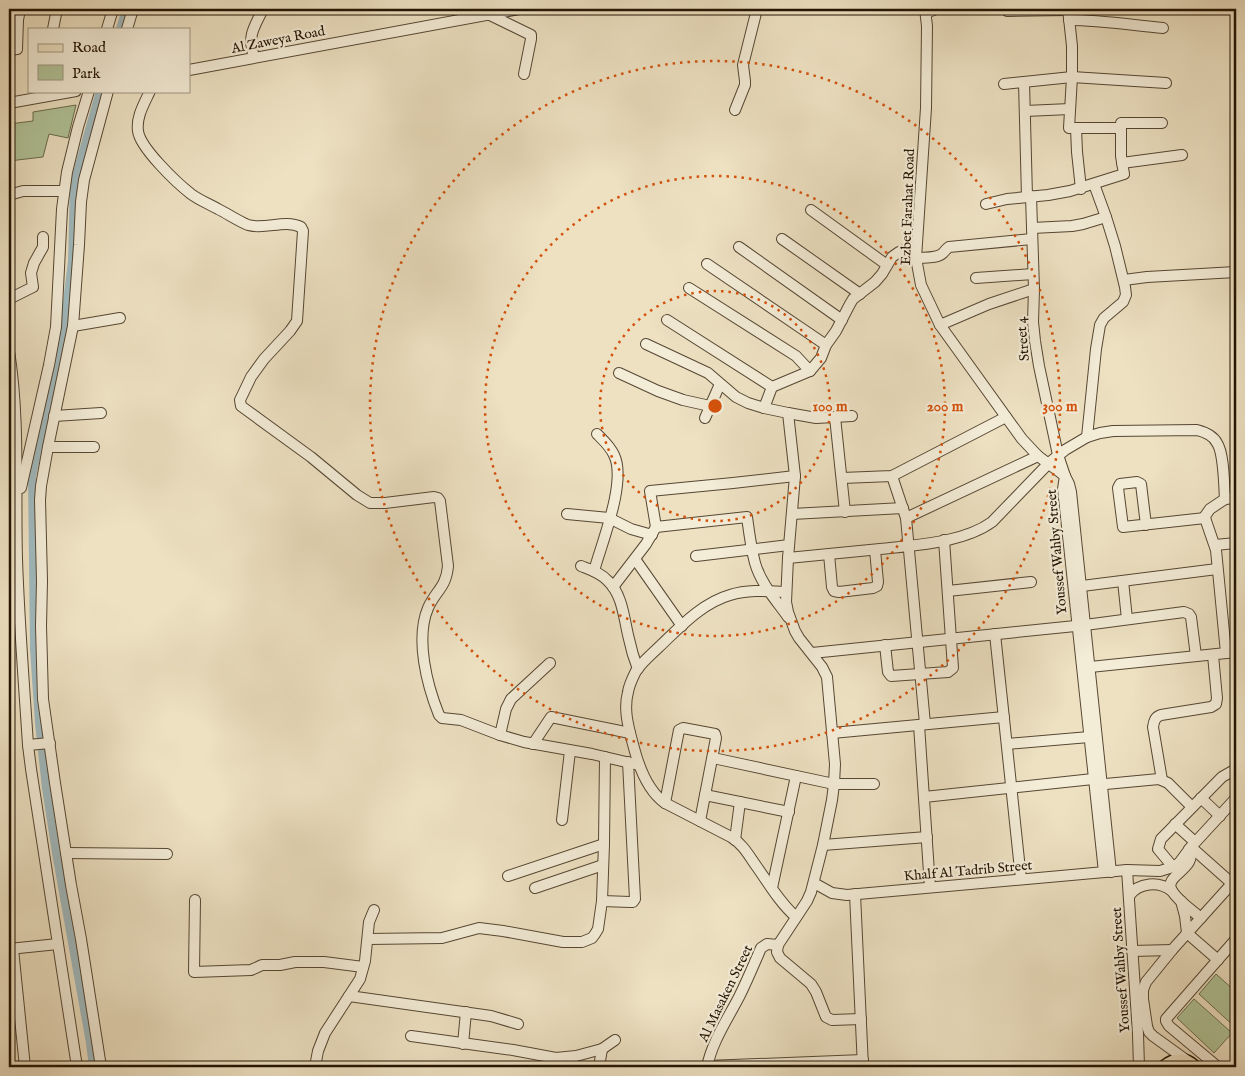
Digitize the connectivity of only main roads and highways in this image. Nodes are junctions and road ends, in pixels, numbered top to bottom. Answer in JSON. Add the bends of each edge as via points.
{"nodes":[{"id":1,"x":1192,"y":1065,"type":"edge"},
{"id":2,"x":1164,"y":1067,"type":"edge"}],
"edges":[{"from":1,"to":2,"type":"main road","via":[[1179,1060]]}]}
